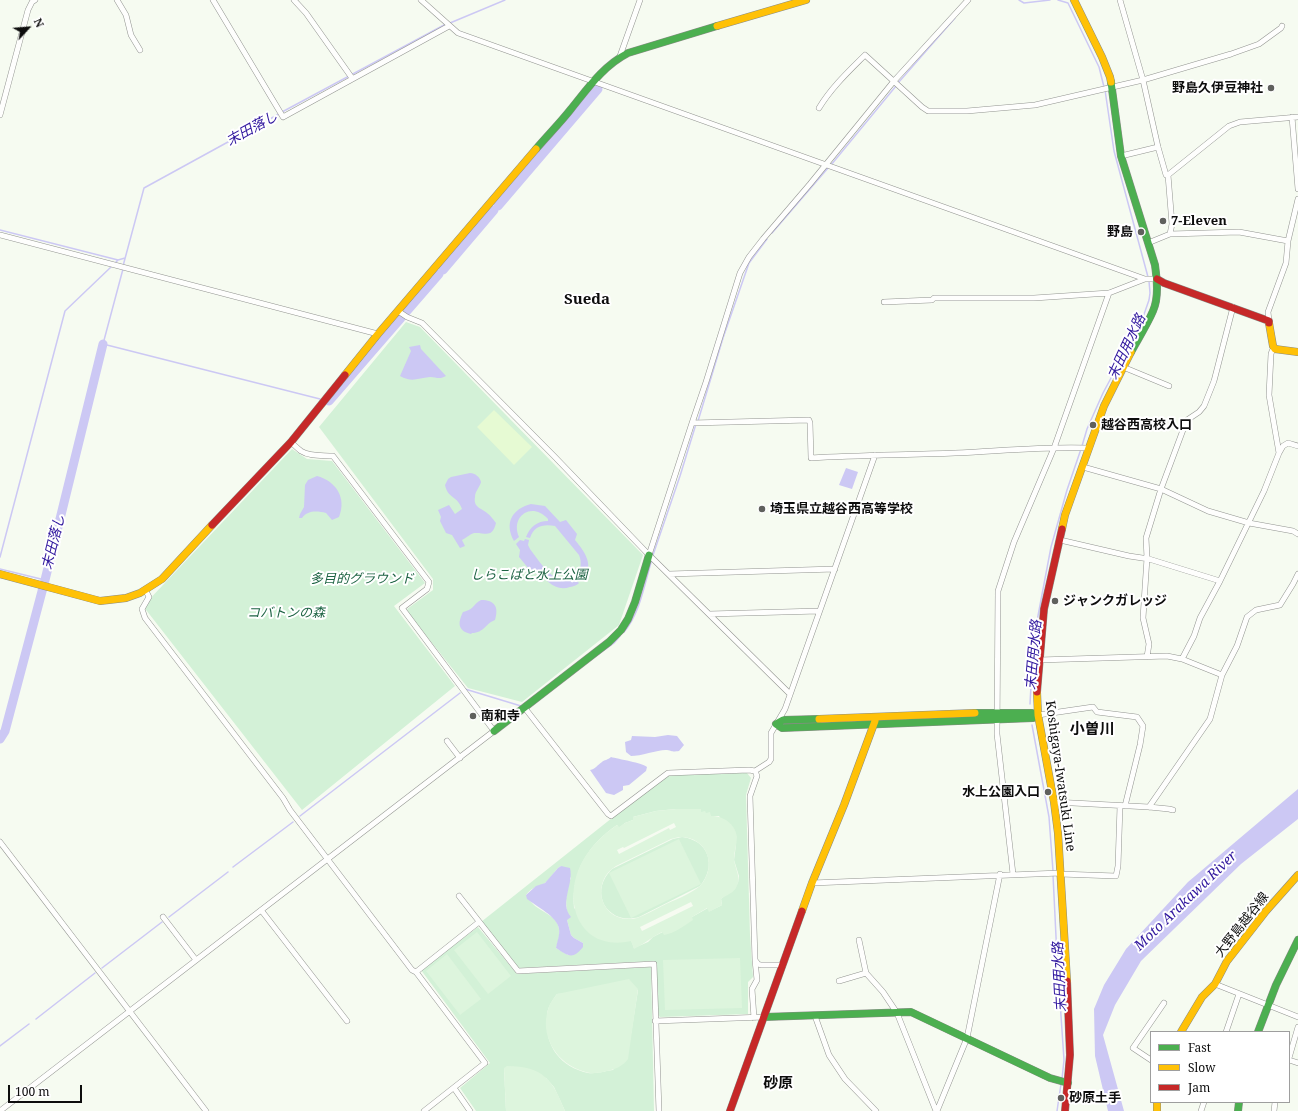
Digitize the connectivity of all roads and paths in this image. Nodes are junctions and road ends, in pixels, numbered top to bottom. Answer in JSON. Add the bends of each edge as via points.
{"nodes":[{"id":1,"x":35,"y":0,"type":"edge"},
{"id":2,"x":117,"y":0,"type":"edge"},
{"id":3,"x":213,"y":0,"type":"edge"},
{"id":4,"x":294,"y":0,"type":"edge"},
{"id":5,"x":421,"y":0,"type":"edge"},
{"id":6,"x":640,"y":0,"type":"edge"},
{"id":7,"x":804,"y":0,"type":"edge"},
{"id":8,"x":968,"y":0,"type":"edge"},
{"id":9,"x":1074,"y":0,"type":"edge"},
{"id":10,"x":1120,"y":0,"type":"edge"},
{"id":11,"x":449,"y":26,"type":"junction"},
{"id":12,"x":1282,"y":26,"type":"dead end"},
{"id":13,"x":140,"y":50,"type":"dead end"},
{"id":14,"x":620,"y":56,"type":"junction"},
{"id":15,"x":352,"y":78,"type":"junction"},
{"id":16,"x":1143,"y":80,"type":"junction"},
{"id":17,"x":594,"y":81,"type":"junction"},
{"id":18,"x":897,"y":83,"type":"junction"},
{"id":19,"x":1107,"y":88,"type":"junction"},
{"id":20,"x":818,"y":108,"type":"dead end"},
{"id":21,"x":0,"y":115,"type":"edge"},
{"id":22,"x":1295,"y":117,"type":"edge"},
{"id":23,"x":1158,"y":147,"type":"junction"},
{"id":24,"x":1121,"y":156,"type":"junction"},
{"id":25,"x":826,"y":164,"type":"junction"},
{"id":26,"x":1168,"y":175,"type":"junction"},
{"id":27,"x":1298,"y":190,"type":"edge"},
{"id":28,"x":1298,"y":199,"type":"edge"},
{"id":29,"x":1170,"y":234,"type":"junction"},
{"id":30,"x":0,"y":235,"type":"edge"},
{"id":31,"x":1288,"y":241,"type":"junction"},
{"id":32,"x":1148,"y":243,"type":"junction"},
{"id":33,"x":1150,"y":279,"type":"junction"},
{"id":34,"x":1109,"y":292,"type":"junction"},
{"id":35,"x":884,"y":302,"type":"dead end"},
{"id":36,"x":1233,"y":307,"type":"junction"},
{"id":37,"x":398,"y":311,"type":"junction"},
{"id":38,"x":1268,"y":321,"type":"junction"},
{"id":39,"x":378,"y":334,"type":"junction"},
{"id":40,"x":1275,"y":349,"type":"junction"},
{"id":41,"x":1298,"y":352,"type":"edge"},
{"id":42,"x":1123,"y":367,"type":"junction"},
{"id":43,"x":1169,"y":386,"type":"dead end"},
{"id":44,"x":692,"y":423,"type":"junction"},
{"id":45,"x":291,"y":442,"type":"junction"},
{"id":46,"x":1298,"y":446,"type":"edge"},
{"id":47,"x":1054,"y":448,"type":"junction"},
{"id":48,"x":1084,"y":448,"type":"junction"},
{"id":49,"x":1279,"y":453,"type":"junction"},
{"id":50,"x":875,"y":455,"type":"junction"},
{"id":51,"x":1083,"y":467,"type":"junction"},
{"id":52,"x":1161,"y":489,"type":"junction"},
{"id":53,"x":1250,"y":523,"type":"junction"},
{"id":54,"x":1298,"y":534,"type":"edge"},
{"id":55,"x":1060,"y":540,"type":"junction"},
{"id":56,"x":649,"y":555,"type":"junction"},
{"id":57,"x":1147,"y":558,"type":"junction"},
{"id":58,"x":834,"y":568,"type":"junction"},
{"id":59,"x":0,"y":574,"type":"edge"},
{"id":60,"x":669,"y":574,"type":"junction"},
{"id":61,"x":1298,"y":574,"type":"edge"},
{"id":62,"x":1220,"y":581,"type":"junction"},
{"id":63,"x":146,"y":591,"type":"junction"},
{"id":64,"x":819,"y":611,"type":"junction"},
{"id":65,"x":710,"y":614,"type":"junction"},
{"id":66,"x":1147,"y":657,"type":"junction"},
{"id":67,"x":1182,"y":659,"type":"junction"},
{"id":68,"x":1039,"y":660,"type":"junction"},
{"id":69,"x":1222,"y":675,"type":"junction"},
{"id":70,"x":790,"y":694,"type":"junction"},
{"id":71,"x":524,"y":707,"type":"junction"},
{"id":72,"x":1038,"y":715,"type":"junction"},
{"id":73,"x":876,"y":717,"type":"junction"},
{"id":74,"x":996,"y":717,"type":"junction"},
{"id":75,"x":776,"y":724,"type":"junction"},
{"id":76,"x":874,"y":724,"type":"junction"},
{"id":77,"x":494,"y":731,"type":"junction"},
{"id":78,"x":447,"y":741,"type":"dead end"},
{"id":79,"x":460,"y":758,"type":"junction"},
{"id":80,"x":755,"y":771,"type":"junction"},
{"id":81,"x":1054,"y":802,"type":"junction"},
{"id":82,"x":1122,"y":806,"type":"junction"},
{"id":83,"x":1149,"y":807,"type":"junction"},
{"id":84,"x":1172,"y":810,"type":"dead end"},
{"id":85,"x":0,"y":842,"type":"edge"},
{"id":86,"x":328,"y":860,"type":"junction"},
{"id":87,"x":1056,"y":873,"type":"junction"},
{"id":88,"x":1000,"y":874,"type":"junction"},
{"id":89,"x":1012,"y":874,"type":"junction"},
{"id":90,"x":1298,"y":875,"type":"edge"},
{"id":91,"x":812,"y":883,"type":"junction"},
{"id":92,"x":459,"y":896,"type":"dead end"},
{"id":93,"x":261,"y":910,"type":"junction"},
{"id":94,"x":163,"y":917,"type":"dead end"},
{"id":95,"x":479,"y":922,"type":"junction"},
{"id":96,"x":859,"y":940,"type":"dead end"},
{"id":97,"x":1298,"y":940,"type":"edge"},
{"id":98,"x":196,"y":960,"type":"junction"},
{"id":99,"x":756,"y":960,"type":"junction"},
{"id":100,"x":784,"y":965,"type":"junction"},
{"id":101,"x":416,"y":972,"type":"junction"},
{"id":102,"x":866,"y":973,"type":"junction"},
{"id":103,"x":839,"y":981,"type":"dead end"},
{"id":104,"x":1215,"y":984,"type":"junction"},
{"id":105,"x":1239,"y":994,"type":"junction"},
{"id":106,"x":1164,"y":1003,"type":"dead end"},
{"id":107,"x":1267,"y":1005,"type":"junction"},
{"id":108,"x":130,"y":1011,"type":"junction"},
{"id":109,"x":897,"y":1013,"type":"junction"},
{"id":110,"x":815,"y":1016,"type":"junction"},
{"id":111,"x":1298,"y":1017,"type":"edge"},
{"id":112,"x":754,"y":1018,"type":"junction"},
{"id":113,"x":764,"y":1018,"type":"junction"},
{"id":114,"x":347,"y":1021,"type":"dead end"},
{"id":115,"x":655,"y":1021,"type":"junction"},
{"id":116,"x":1298,"y":1029,"type":"edge"},
{"id":117,"x":1182,"y":1031,"type":"edge"},
{"id":118,"x":1226,"y":1031,"type":"edge"},
{"id":119,"x":1258,"y":1031,"type":"edge"},
{"id":120,"x":967,"y":1038,"type":"junction"},
{"id":121,"x":1290,"y":1056,"type":"edge"},
{"id":122,"x":1150,"y":1059,"type":"edge"},
{"id":123,"x":1064,"y":1082,"type":"junction"},
{"id":124,"x":454,"y":1088,"type":"junction"},
{"id":125,"x":0,"y":1111,"type":"edge"},
{"id":126,"x":206,"y":1111,"type":"edge"},
{"id":127,"x":424,"y":1111,"type":"edge"},
{"id":128,"x":470,"y":1111,"type":"edge"},
{"id":129,"x":659,"y":1111,"type":"edge"},
{"id":130,"x":730,"y":1111,"type":"edge"},
{"id":131,"x":876,"y":1111,"type":"edge"},
{"id":132,"x":937,"y":1111,"type":"edge"},
{"id":133,"x":1065,"y":1111,"type":"edge"}],
"edges":[{"from":1,"to":21,"type":"street","via":[[26,16]]},
{"from":2,"to":13,"type":"street"},
{"from":3,"to":15,"type":"street","via":[[283,117]]},
{"from":4,"to":15,"type":"street"},
{"from":5,"to":11,"type":"street"},
{"from":6,"to":14,"type":"street"},
{"from":7,"to":14,"type":"street"},
{"from":8,"to":18,"type":"street"},
{"from":9,"to":19,"type":"street","name":"Koshigaya-Iwatsuki Line","via":[[1107,68]]},
{"from":10,"to":16,"type":"street"},
{"from":11,"to":15,"type":"street"},
{"from":11,"to":17,"type":"street","via":[[458,33]]},
{"from":12,"to":16,"type":"street","via":[[1259,44]]},
{"from":14,"to":17,"type":"street"},
{"from":16,"to":19,"type":"street"},
{"from":16,"to":23,"type":"street"},
{"from":17,"to":25,"type":"street"},
{"from":17,"to":37,"type":"street"},
{"from":18,"to":19,"type":"street","via":[[928,111],[967,111],[1035,105]]},
{"from":18,"to":20,"type":"street","via":[[865,55]]},
{"from":18,"to":25,"type":"street"},
{"from":19,"to":24,"type":"street","name":"Koshigaya-Iwatsuki Line"},
{"from":22,"to":26,"type":"street","via":[[1240,122],[1229,126]]},
{"from":22,"to":27,"type":"street"},
{"from":23,"to":24,"type":"street"},
{"from":23,"to":26,"type":"street"},
{"from":24,"to":32,"type":"street","name":"Koshigaya-Iwatsuki Line"},
{"from":25,"to":33,"type":"street"},
{"from":25,"to":44,"type":"street","via":[[763,239],[740,273]]},
{"from":26,"to":29,"type":"street","via":[[1172,224]]},
{"from":28,"to":31,"type":"street"},
{"from":29,"to":31,"type":"street","via":[[1239,232]]},
{"from":29,"to":32,"type":"street"},
{"from":30,"to":39,"type":"street"},
{"from":31,"to":38,"type":"street","via":[[1286,263],[1268,312]]},
{"from":32,"to":33,"type":"street","name":"Koshigaya-Iwatsuki Line","via":[[1154,265]]},
{"from":33,"to":34,"type":"street"},
{"from":33,"to":36,"type":"street"},
{"from":33,"to":42,"type":"street","name":"Koshigaya-Iwatsuki Line","via":[[1156,303]]},
{"from":34,"to":35,"type":"street","via":[[1034,298],[934,298]]},
{"from":34,"to":47,"type":"street"},
{"from":36,"to":38,"type":"street"},
{"from":36,"to":52,"type":"street","via":[[1214,381],[1204,406],[1187,420],[1182,430]]},
{"from":37,"to":39,"type":"street"},
{"from":37,"to":56,"type":"street","via":[[422,323]]},
{"from":38,"to":40,"type":"street"},
{"from":39,"to":45,"type":"street"},
{"from":40,"to":41,"type":"street"},
{"from":40,"to":49,"type":"street","via":[[1271,354],[1269,395]]},
{"from":42,"to":43,"type":"street"},
{"from":42,"to":48,"type":"street","name":"Koshigaya-Iwatsuki Line"},
{"from":44,"to":50,"type":"street","via":[[809,420],[811,458]]},
{"from":44,"to":56,"type":"street"},
{"from":45,"to":63,"type":"street","via":[[162,579]]},
{"from":45,"to":77,"type":"street","via":[[302,452],[333,456],[429,582],[427,589],[402,608]]},
{"from":46,"to":49,"type":"street","via":[[1288,443]]},
{"from":47,"to":48,"type":"street"},
{"from":47,"to":50,"type":"street"},
{"from":47,"to":74,"type":"street","via":[[1014,542],[998,591]]},
{"from":48,"to":51,"type":"street","name":"Koshigaya-Iwatsuki Line"},
{"from":49,"to":53,"type":"street"},
{"from":50,"to":58,"type":"street"},
{"from":51,"to":52,"type":"street"},
{"from":51,"to":55,"type":"street","name":"Koshigaya-Iwatsuki Line","via":[[1065,515]]},
{"from":52,"to":53,"type":"street","via":[[1208,510]]},
{"from":52,"to":57,"type":"street","via":[[1146,538]]},
{"from":53,"to":54,"type":"street"},
{"from":53,"to":62,"type":"street"},
{"from":55,"to":57,"type":"street"},
{"from":55,"to":68,"type":"street","name":"Koshigaya-Iwatsuki Line","via":[[1044,609]]},
{"from":56,"to":60,"type":"street"},
{"from":56,"to":71,"type":"street","via":[[624,626],[609,642]]},
{"from":57,"to":62,"type":"street"},
{"from":57,"to":66,"type":"street","via":[[1143,618],[1149,644]]},
{"from":58,"to":60,"type":"street"},
{"from":58,"to":64,"type":"street"},
{"from":59,"to":63,"type":"street","via":[[100,600],[113,601]]},
{"from":60,"to":65,"type":"street"},
{"from":61,"to":69,"type":"street","via":[[1280,605],[1256,610],[1247,617],[1237,646]]},
{"from":62,"to":67,"type":"street"},
{"from":63,"to":86,"type":"street","via":[[149,597],[142,609],[145,618]]},
{"from":64,"to":65,"type":"street"},
{"from":64,"to":70,"type":"street"},
{"from":65,"to":70,"type":"street"},
{"from":66,"to":67,"type":"street","via":[[1167,656]]},
{"from":66,"to":68,"type":"street"},
{"from":67,"to":69,"type":"street"},
{"from":68,"to":72,"type":"street","name":"Koshigaya-Iwatsuki Line"},
{"from":69,"to":83,"type":"street","via":[[1210,719]]},
{"from":70,"to":75,"type":"street"},
{"from":71,"to":77,"type":"street"},
{"from":71,"to":80,"type":"street","via":[[612,816],[668,773]]},
{"from":72,"to":74,"type":"street","via":[[1032,713]]},
{"from":72,"to":81,"type":"street","name":"Koshigaya-Iwatsuki Line"},
{"from":72,"to":82,"type":"street","via":[[1093,707],[1097,712],[1137,717],[1142,726],[1140,745]]},
{"from":73,"to":74,"type":"street","via":[[976,713]]},
{"from":73,"to":75,"type":"street","via":[[783,720]]},
{"from":73,"to":76,"type":"street"},
{"from":74,"to":76,"type":"street"},
{"from":74,"to":89,"type":"street"},
{"from":75,"to":76,"type":"street","via":[[782,728]]},
{"from":75,"to":80,"type":"street","via":[[771,733],[771,759]]},
{"from":76,"to":91,"type":"street"},
{"from":77,"to":79,"type":"street"},
{"from":78,"to":79,"type":"street"},
{"from":79,"to":86,"type":"street"},
{"from":80,"to":99,"type":"street","via":[[757,776],[750,796]]},
{"from":81,"to":82,"type":"street"},
{"from":81,"to":87,"type":"street","name":"Koshigaya-Iwatsuki Line","via":[[1058,833]]},
{"from":82,"to":83,"type":"street"},
{"from":82,"to":87,"type":"street","via":[[1116,876]]},
{"from":83,"to":84,"type":"street"},
{"from":85,"to":108,"type":"street"},
{"from":86,"to":93,"type":"street"},
{"from":86,"to":101,"type":"street"},
{"from":87,"to":89,"type":"street"},
{"from":87,"to":123,"type":"street","name":"Koshigaya-Iwatsuki Line","via":[[1070,1042]]},
{"from":88,"to":89,"type":"street"},
{"from":88,"to":91,"type":"street"},
{"from":88,"to":120,"type":"street"},
{"from":90,"to":104,"type":"street","name":"大野島越谷線","via":[[1227,960]]},
{"from":91,"to":100,"type":"street"},
{"from":92,"to":95,"type":"street"},
{"from":93,"to":98,"type":"street"},
{"from":93,"to":114,"type":"street"},
{"from":94,"to":98,"type":"street"},
{"from":95,"to":101,"type":"street"},
{"from":95,"to":115,"type":"street","via":[[518,971],[654,964]]},
{"from":96,"to":102,"type":"street"},
{"from":97,"to":107,"type":"street"},
{"from":98,"to":108,"type":"street"},
{"from":99,"to":100,"type":"street","via":[[762,966]]},
{"from":99,"to":112,"type":"street","via":[[757,980],[752,989]]},
{"from":100,"to":113,"type":"street"},
{"from":101,"to":124,"type":"street","via":[[485,1063]]},
{"from":102,"to":103,"type":"street"},
{"from":102,"to":109,"type":"street"},
{"from":104,"to":105,"type":"street"},
{"from":104,"to":117,"type":"street","name":"大野島越谷線","via":[[1202,997]]},
{"from":105,"to":107,"type":"street"},
{"from":105,"to":118,"type":"street"},
{"from":106,"to":122,"type":"street","via":[[1133,1048]]},
{"from":107,"to":111,"type":"street"},
{"from":107,"to":119,"type":"street"},
{"from":108,"to":125,"type":"street"},
{"from":108,"to":126,"type":"street"},
{"from":109,"to":110,"type":"street"},
{"from":109,"to":120,"type":"street","via":[[911,1012]]},
{"from":109,"to":132,"type":"street"},
{"from":110,"to":113,"type":"street"},
{"from":110,"to":131,"type":"street","via":[[829,1055],[845,1079]]},
{"from":112,"to":113,"type":"street"},
{"from":112,"to":115,"type":"street"},
{"from":113,"to":130,"type":"street"},
{"from":115,"to":129,"type":"street"},
{"from":116,"to":121,"type":"street"},
{"from":120,"to":123,"type":"street","via":[[1050,1078]]},
{"from":120,"to":132,"type":"street"},
{"from":123,"to":133,"type":"street","name":"Koshigaya-Iwatsuki Line"},
{"from":124,"to":127,"type":"street"},
{"from":124,"to":128,"type":"street"}]}
